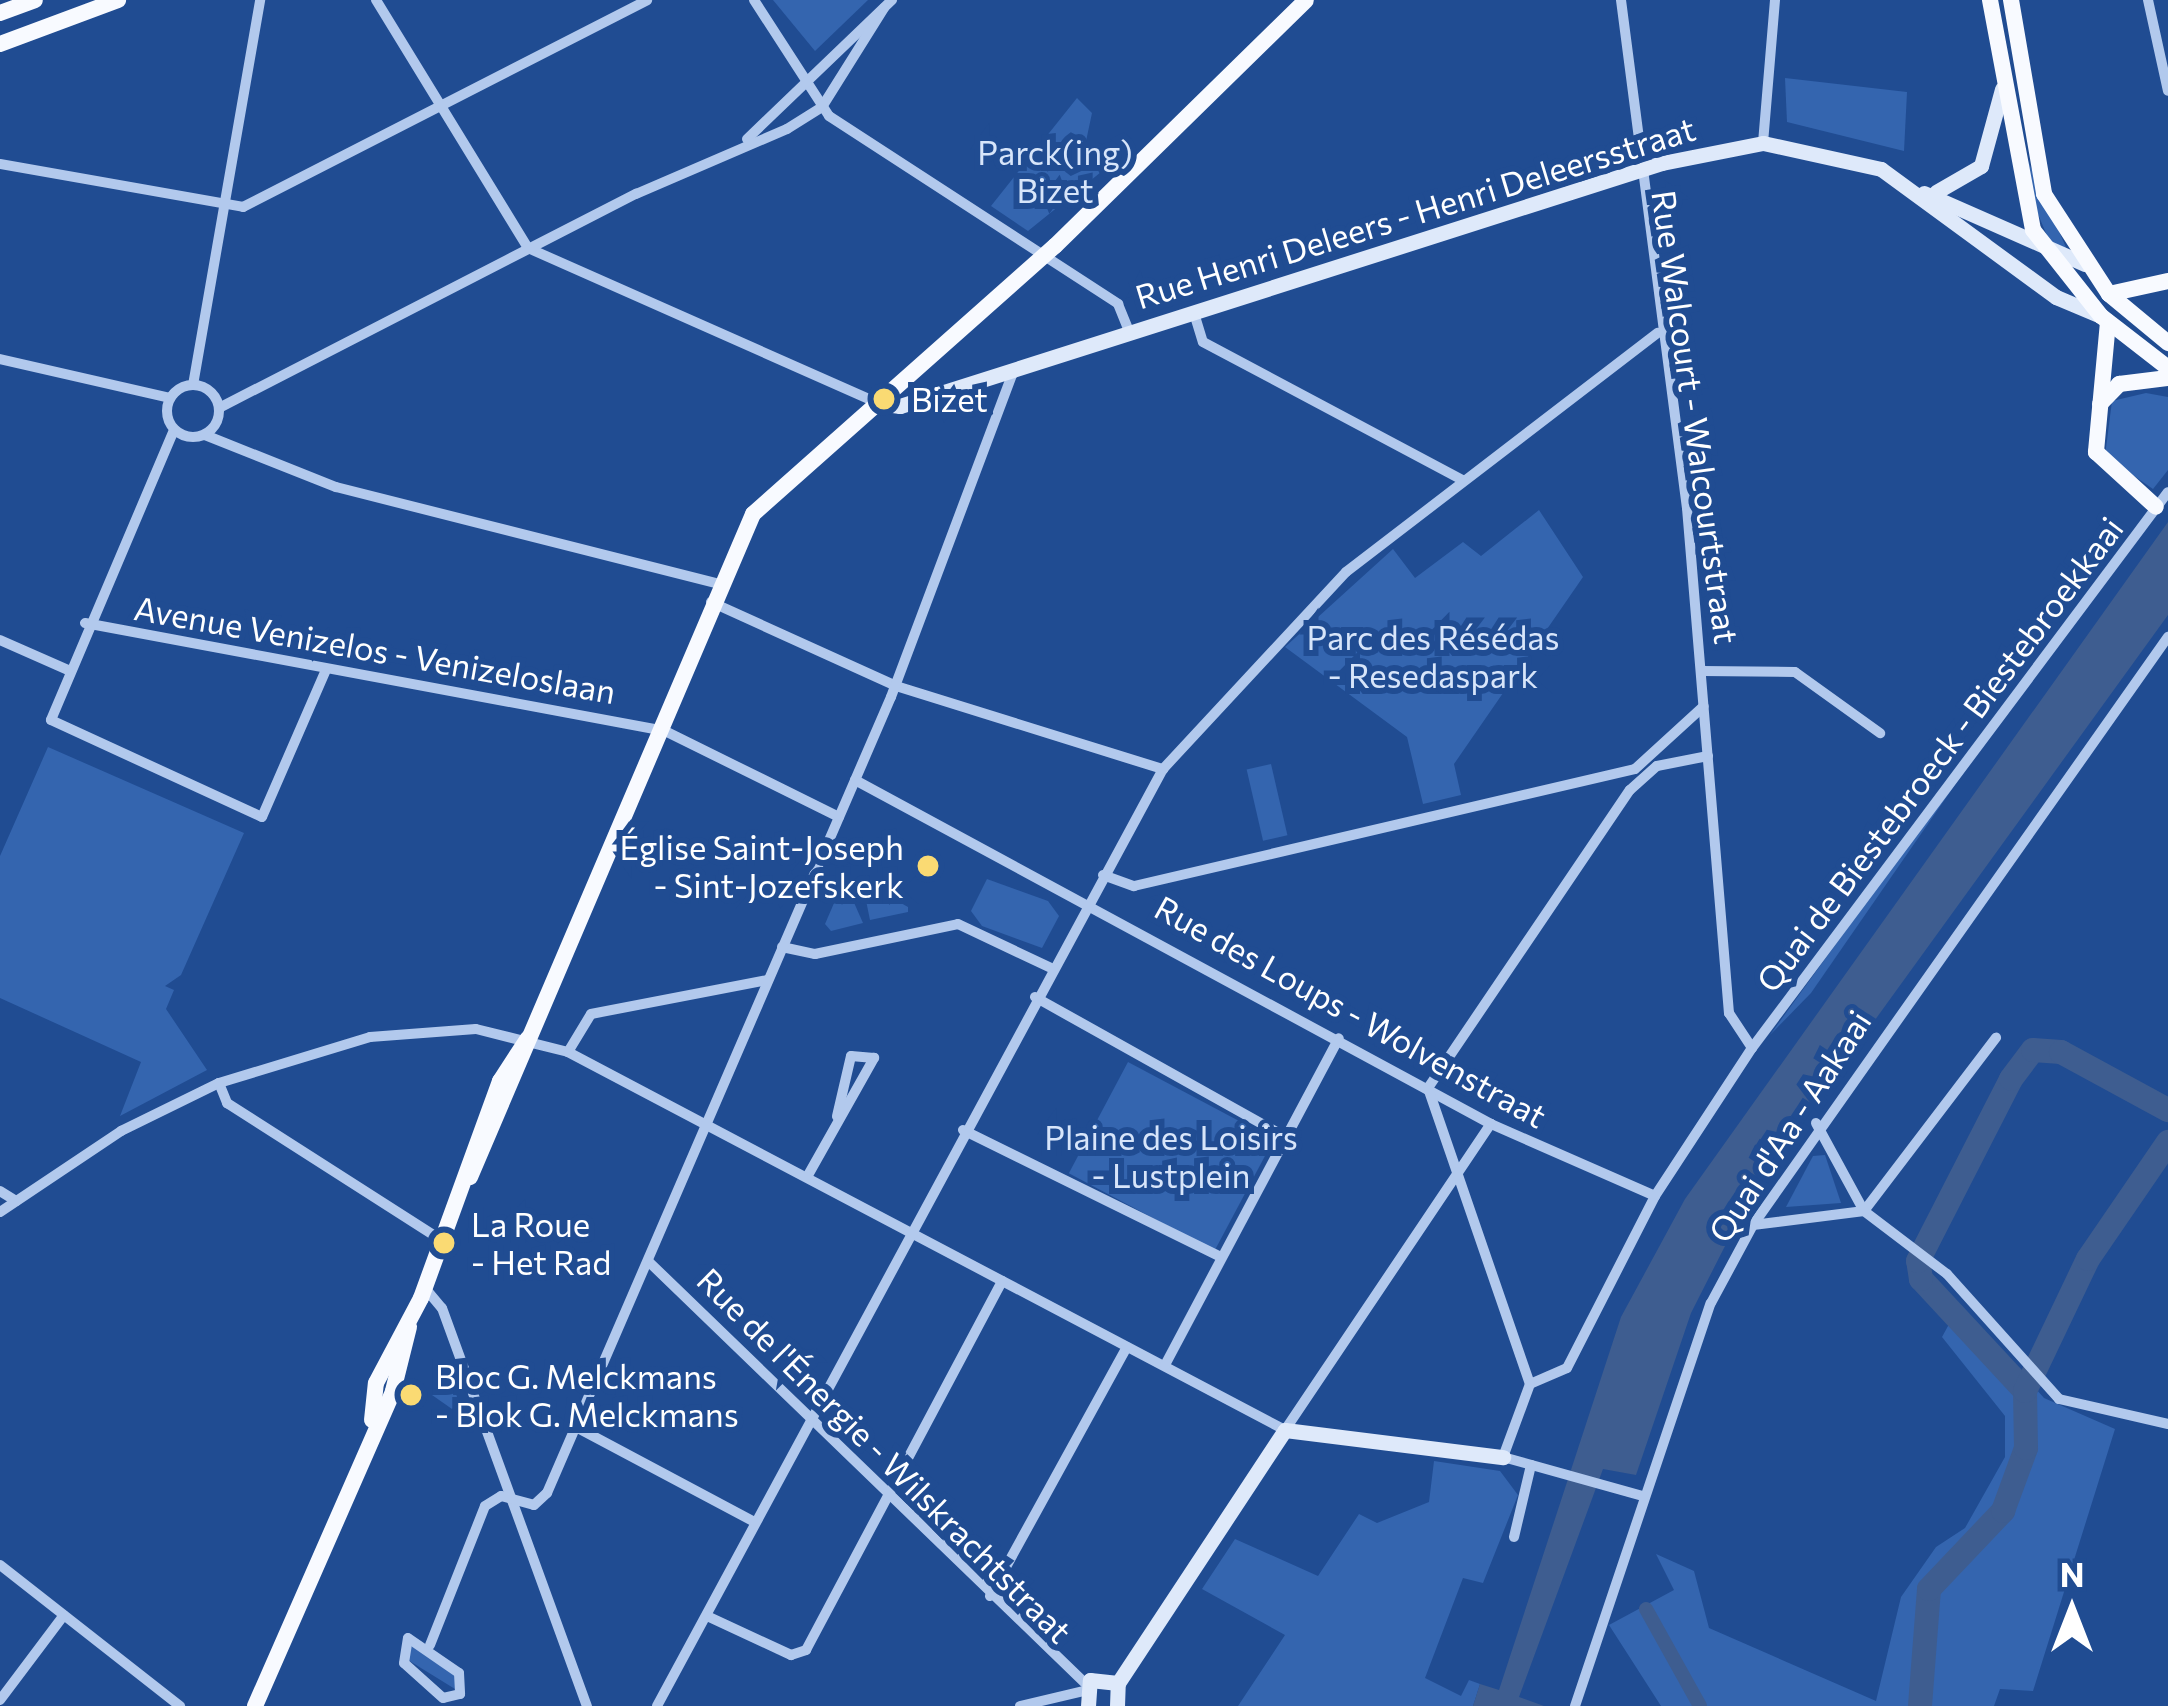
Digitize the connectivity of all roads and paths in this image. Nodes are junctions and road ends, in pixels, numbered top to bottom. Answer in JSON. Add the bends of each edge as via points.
{"nodes":[{"id":1,"x":35,"y":0,"type":"edge"},
{"id":2,"x":118,"y":0,"type":"edge"},
{"id":3,"x":260,"y":0,"type":"edge"},
{"id":4,"x":376,"y":0,"type":"edge"},
{"id":5,"x":647,"y":0,"type":"edge"},
{"id":6,"x":754,"y":0,"type":"edge"},
{"id":7,"x":1306,"y":0,"type":"edge"},
{"id":8,"x":1621,"y":0,"type":"edge"},
{"id":9,"x":1774,"y":0,"type":"edge"},
{"id":10,"x":1990,"y":0,"type":"edge"},
{"id":11,"x":2011,"y":0,"type":"edge"},
{"id":12,"x":2148,"y":0,"type":"edge"},
{"id":13,"x":888,"y":4,"type":"edge"},
{"id":14,"x":0,"y":13,"type":"edge"},
{"id":15,"x":0,"y":44,"type":"edge"},
{"id":16,"x":805,"y":80,"type":"junction"},
{"id":17,"x":2002,"y":89,"type":"junction"},
{"id":18,"x":2168,"y":91,"type":"edge"},
{"id":19,"x":442,"y":106,"type":"junction"},
{"id":20,"x":822,"y":107,"type":"junction"},
{"id":21,"x":744,"y":141,"type":"junction"},
{"id":22,"x":1763,"y":143,"type":"junction"},
{"id":23,"x":0,"y":164,"type":"edge"},
{"id":24,"x":1636,"y":171,"type":"junction"},
{"id":25,"x":1928,"y":196,"type":"junction"},
{"id":26,"x":223,"y":211,"type":"junction"},
{"id":27,"x":528,"y":248,"type":"junction"},
{"id":28,"x":2047,"y":255,"type":"junction"},
{"id":29,"x":1040,"y":259,"type":"junction"},
{"id":30,"x":2085,"y":264,"type":"junction"},
{"id":31,"x":2168,"y":281,"type":"edge"},
{"id":32,"x":2108,"y":293,"type":"junction"},
{"id":33,"x":1194,"y":313,"type":"junction"},
{"id":34,"x":2104,"y":320,"type":"junction"},
{"id":35,"x":1130,"y":333,"type":"junction"},
{"id":36,"x":1658,"y":333,"type":"junction"},
{"id":37,"x":2168,"y":343,"type":"edge"},
{"id":38,"x":0,"y":359,"type":"edge"},
{"id":39,"x":2168,"y":368,"type":"edge"},
{"id":40,"x":1014,"y":370,"type":"junction"},
{"id":41,"x":2168,"y":378,"type":"edge"},
{"id":42,"x":194,"y":385,"type":"junction"},
{"id":43,"x":170,"y":398,"type":"junction"},
{"id":44,"x":878,"y":403,"type":"junction"},
{"id":45,"x":2099,"y":405,"type":"junction"},
{"id":46,"x":219,"y":408,"type":"junction"},
{"id":47,"x":174,"y":430,"type":"junction"},
{"id":48,"x":205,"y":435,"type":"junction"},
{"id":49,"x":1462,"y":479,"type":"junction"},
{"id":50,"x":2168,"y":492,"type":"edge"},
{"id":51,"x":2156,"y":507,"type":"junction"},
{"id":52,"x":715,"y":583,"type":"junction"},
{"id":53,"x":708,"y":601,"type":"junction"},
{"id":54,"x":86,"y":623,"type":"junction"},
{"id":55,"x":2168,"y":638,"type":"edge"},
{"id":56,"x":0,"y":640,"type":"edge"},
{"id":57,"x":68,"y":670,"type":"junction"},
{"id":58,"x":326,"y":670,"type":"junction"},
{"id":59,"x":1702,"y":671,"type":"junction"},
{"id":60,"x":896,"y":686,"type":"junction"},
{"id":61,"x":1704,"y":706,"type":"junction"},
{"id":62,"x":655,"y":728,"type":"junction"},
{"id":63,"x":1880,"y":733,"type":"dead end"},
{"id":64,"x":1708,"y":756,"type":"junction"},
{"id":65,"x":1655,"y":763,"type":"junction"},
{"id":66,"x":1162,"y":769,"type":"junction"},
{"id":67,"x":1620,"y":772,"type":"junction"},
{"id":68,"x":855,"y":780,"type":"junction"},
{"id":69,"x":1630,"y":790,"type":"junction"},
{"id":70,"x":839,"y":817,"type":"junction"},
{"id":71,"x":1103,"y":875,"type":"junction"},
{"id":72,"x":1088,"y":899,"type":"junction"},
{"id":73,"x":782,"y":947,"type":"junction"},
{"id":74,"x":1051,"y":968,"type":"junction"},
{"id":75,"x":768,"y":980,"type":"junction"},
{"id":76,"x":1035,"y":997,"type":"junction"},
{"id":77,"x":528,"y":1038,"type":"junction"},
{"id":78,"x":1339,"y":1038,"type":"junction"},
{"id":79,"x":1996,"y":1038,"type":"dead end"},
{"id":80,"x":1753,"y":1048,"type":"junction"},
{"id":81,"x":568,"y":1052,"type":"junction"},
{"id":82,"x":219,"y":1083,"type":"junction"},
{"id":83,"x":1428,"y":1088,"type":"junction"},
{"id":84,"x":837,"y":1116,"type":"junction"},
{"id":85,"x":707,"y":1123,"type":"junction"},
{"id":86,"x":1816,"y":1123,"type":"junction"},
{"id":87,"x":1491,"y":1124,"type":"junction"},
{"id":88,"x":963,"y":1130,"type":"junction"},
{"id":89,"x":1286,"y":1137,"type":"junction"},
{"id":90,"x":1458,"y":1166,"type":"junction"},
{"id":91,"x":807,"y":1177,"type":"junction"},
{"id":92,"x":0,"y":1191,"type":"edge"},
{"id":93,"x":1655,"y":1196,"type":"junction"},
{"id":94,"x":16,"y":1201,"type":"junction"},
{"id":95,"x":1864,"y":1210,"type":"junction"},
{"id":96,"x":0,"y":1212,"type":"edge"},
{"id":97,"x":1754,"y":1225,"type":"junction"},
{"id":98,"x":910,"y":1232,"type":"junction"},
{"id":99,"x":444,"y":1242,"type":"junction"},
{"id":100,"x":1221,"y":1257,"type":"junction"},
{"id":101,"x":648,"y":1262,"type":"junction"},
{"id":102,"x":1002,"y":1281,"type":"junction"},
{"id":103,"x":425,"y":1288,"type":"junction"},
{"id":104,"x":1127,"y":1347,"type":"junction"},
{"id":105,"x":1165,"y":1365,"type":"junction"},
{"id":106,"x":1530,"y":1384,"type":"junction"},
{"id":107,"x":811,"y":1419,"type":"junction"},
{"id":108,"x":2168,"y":1424,"type":"edge"},
{"id":109,"x":576,"y":1427,"type":"junction"},
{"id":110,"x":1285,"y":1430,"type":"junction"},
{"id":111,"x":1503,"y":1457,"type":"junction"},
{"id":112,"x":1531,"y":1465,"type":"junction"},
{"id":113,"x":889,"y":1494,"type":"junction"},
{"id":114,"x":509,"y":1496,"type":"junction"},
{"id":115,"x":1643,"y":1496,"type":"junction"},
{"id":116,"x":754,"y":1522,"type":"junction"},
{"id":117,"x":1514,"y":1537,"type":"dead end"},
{"id":118,"x":0,"y":1565,"type":"edge"},
{"id":119,"x":990,"y":1596,"type":"junction"},
{"id":120,"x":64,"y":1615,"type":"junction"},
{"id":121,"x":706,"y":1616,"type":"junction"},
{"id":122,"x":430,"y":1646,"type":"junction"},
{"id":123,"x":1118,"y":1683,"type":"junction"},
{"id":124,"x":1086,"y":1694,"type":"edge"},
{"id":125,"x":0,"y":1700,"type":"edge"},
{"id":126,"x":448,"y":1702,"type":"edge"},
{"id":127,"x":180,"y":1706,"type":"edge"},
{"id":128,"x":255,"y":1706,"type":"edge"},
{"id":129,"x":587,"y":1706,"type":"edge"},
{"id":130,"x":657,"y":1706,"type":"edge"},
{"id":131,"x":1020,"y":1706,"type":"edge"},
{"id":132,"x":1117,"y":1706,"type":"edge"},
{"id":133,"x":1575,"y":1706,"type":"edge"}],
"edges":[{"from":1,"to":14,"type":"main road"},
{"from":2,"to":15,"type":"main road"},
{"from":3,"to":26,"type":"street"},
{"from":4,"to":19,"type":"street"},
{"from":5,"to":19,"type":"street"},
{"from":6,"to":16,"type":"street"},
{"from":7,"to":29,"type":"main road"},
{"from":8,"to":24,"type":"street","name":"Rue Walcourt - Walcourtstraat"},
{"from":9,"to":22,"type":"street"},
{"from":10,"to":17,"type":"main road"},
{"from":11,"to":30,"type":"main road","via":[[2031,150]]},
{"from":12,"to":18,"type":"street"},
{"from":13,"to":16,"type":"street"},
{"from":13,"to":20,"type":"street"},
{"from":16,"to":20,"type":"street"},
{"from":16,"to":21,"type":"street"},
{"from":17,"to":25,"type":"street","via":[[1982,166]]},
{"from":17,"to":28,"type":"main road","via":[[2015,179]]},
{"from":19,"to":26,"type":"street"},
{"from":19,"to":27,"type":"street"},
{"from":20,"to":21,"type":"street"},
{"from":20,"to":29,"type":"street"},
{"from":21,"to":27,"type":"street"},
{"from":22,"to":24,"type":"street","name":"Rue Henri Deleers - Henri Deleersstraat"},
{"from":22,"to":25,"type":"street","name":"Rue Henri Deleers - Henri Deleersstraat","via":[[1845,156]]},
{"from":23,"to":26,"type":"street"},
{"from":24,"to":33,"type":"street","name":"Rue Henri Deleers - Henri Deleersstraat"},
{"from":24,"to":36,"type":"street","name":"Rue Walcourt - Walcourtstraat"},
{"from":25,"to":28,"type":"street","name":"Rue Henri Deleers - Henri Deleersstraat"},
{"from":25,"to":34,"type":"street","name":"Rue Henri Deleers - Henri Deleersstraat"},
{"from":26,"to":42,"type":"street"},
{"from":27,"to":44,"type":"street"},
{"from":27,"to":46,"type":"street"},
{"from":28,"to":30,"type":"street","name":"Rue Henri Deleers - Henri Deleersstraat"},
{"from":28,"to":34,"type":"main road"},
{"from":29,"to":35,"type":"street","via":[[1118,304]]},
{"from":29,"to":44,"type":"main road"},
{"from":30,"to":32,"type":"main road"},
{"from":31,"to":32,"type":"main road"},
{"from":32,"to":37,"type":"main road"},
{"from":33,"to":35,"type":"street","name":"Rue Henri Deleers - Henri Deleersstraat"},
{"from":33,"to":49,"type":"street","via":[[1204,342]]},
{"from":34,"to":39,"type":"main road"},
{"from":34,"to":45,"type":"main road"},
{"from":35,"to":40,"type":"street","name":"Rue Henri Deleers - Henri Deleersstraat"},
{"from":36,"to":49,"type":"street"},
{"from":36,"to":59,"type":"street","name":"Rue Walcourt - Walcourtstraat"},
{"from":38,"to":43,"type":"street"},
{"from":40,"to":44,"type":"street","name":"Rue Henri Deleers - Henri Deleersstraat"},
{"from":40,"to":60,"type":"street"},
{"from":41,"to":45,"type":"main road","via":[[2119,384]]},
{"from":42,"to":43,"type":"street"},
{"from":42,"to":46,"type":"street"},
{"from":43,"to":47,"type":"street"},
{"from":44,"to":52,"type":"main road","via":[[753,514]]},
{"from":45,"to":51,"type":"main road","via":[[2101,464]]},
{"from":46,"to":48,"type":"street"},
{"from":47,"to":48,"type":"street"},
{"from":47,"to":54,"type":"street"},
{"from":48,"to":52,"type":"street","via":[[373,498]]},
{"from":49,"to":66,"type":"street","via":[[1244,670]]},
{"from":50,"to":51,"type":"street","name":"Quai de Biestebroeck - Biestebroekkaai"},
{"from":51,"to":80,"type":"street","name":"Quai de Biestebroeck - Biestebroekkaai"},
{"from":52,"to":53,"type":"main road"},
{"from":53,"to":60,"type":"street"},
{"from":53,"to":62,"type":"main road"},
{"from":54,"to":57,"type":"street"},
{"from":54,"to":58,"type":"street","name":"Avenue Venizelos - Venizeloslaan"},
{"from":55,"to":86,"type":"street","name":"Quai d'Aa - Aakaai"},
{"from":56,"to":57,"type":"street"},
{"from":57,"to":58,"type":"street","via":[[51,720],[262,817]]},
{"from":58,"to":62,"type":"street","name":"Avenue Venizelos - Venizeloslaan"},
{"from":59,"to":61,"type":"street","name":"Rue Walcourt - Walcourtstraat"},
{"from":59,"to":63,"type":"street","via":[[1795,672]]},
{"from":60,"to":66,"type":"street"},
{"from":60,"to":68,"type":"street"},
{"from":61,"to":64,"type":"street","name":"Rue Walcourt - Walcourtstraat"},
{"from":61,"to":65,"type":"street"},
{"from":62,"to":70,"type":"street","name":"Avenue Venizelos - Venizeloslaan"},
{"from":62,"to":77,"type":"main road"},
{"from":64,"to":65,"type":"street"},
{"from":64,"to":80,"type":"street","name":"Rue Walcourt - Walcourtstraat","via":[[1729,1013]]},
{"from":65,"to":67,"type":"street"},
{"from":65,"to":69,"type":"street"},
{"from":66,"to":71,"type":"street"},
{"from":67,"to":69,"type":"street"},
{"from":67,"to":71,"type":"street","via":[[1134,886]]},
{"from":68,"to":70,"type":"street"},
{"from":68,"to":72,"type":"street","name":"Rue des Loups - Wolvenstraat"},
{"from":69,"to":83,"type":"street"},
{"from":70,"to":73,"type":"street"},
{"from":71,"to":72,"type":"street"},
{"from":72,"to":74,"type":"street"},
{"from":72,"to":78,"type":"street","name":"Rue des Loups - Wolvenstraat"},
{"from":73,"to":74,"type":"street","via":[[815,954],[958,924]]},
{"from":73,"to":75,"type":"street"},
{"from":74,"to":76,"type":"street"},
{"from":75,"to":81,"type":"street","via":[[754,974],[592,1014]]},
{"from":75,"to":85,"type":"street"},
{"from":76,"to":88,"type":"street"},
{"from":76,"to":89,"type":"street"},
{"from":77,"to":81,"type":"street"},
{"from":77,"to":82,"type":"street","via":[[476,1029],[370,1037]]},
{"from":77,"to":99,"type":"main road","via":[[503,1120]]},
{"from":78,"to":83,"type":"street","name":"Rue des Loups - Wolvenstraat"},
{"from":78,"to":89,"type":"street"},
{"from":79,"to":95,"type":"street"},
{"from":80,"to":93,"type":"street","name":"Quai de Biestebroeck - Biestebroekkaai"},
{"from":81,"to":85,"type":"street"},
{"from":82,"to":94,"type":"street"},
{"from":82,"to":99,"type":"street","via":[[227,1102]]},
{"from":83,"to":87,"type":"street","name":"Rue des Loups - Wolvenstraat"},
{"from":83,"to":90,"type":"street"},
{"from":84,"to":84,"type":"street","via":[[856,1106],[874,1058],[851,1056]]},
{"from":84,"to":91,"type":"street"},
{"from":85,"to":91,"type":"street"},
{"from":85,"to":101,"type":"street"},
{"from":86,"to":95,"type":"street"},
{"from":86,"to":97,"type":"street","name":"Quai d'Aa - Aakaai"},
{"from":87,"to":90,"type":"street"},
{"from":87,"to":93,"type":"street","name":"Rue des Loups - Wolvenstraat"},
{"from":88,"to":98,"type":"street"},
{"from":88,"to":100,"type":"street"},
{"from":89,"to":100,"type":"street"},
{"from":90,"to":106,"type":"street"},
{"from":90,"to":110,"type":"street"},
{"from":91,"to":98,"type":"street"},
{"from":92,"to":94,"type":"street"},
{"from":93,"to":106,"type":"street","name":"Quai de Biestebroeck - Biestebroekkaai","via":[[1567,1368]]},
{"from":94,"to":96,"type":"street"},
{"from":95,"to":97,"type":"street"},
{"from":95,"to":108,"type":"street","via":[[1922,1256],[2045,1384],[2084,1410]]},
{"from":97,"to":115,"type":"street","name":"Quai d'Aa - Aakaai","via":[[1712,1303]]},
{"from":98,"to":102,"type":"street"},
{"from":98,"to":107,"type":"street"},
{"from":99,"to":103,"type":"main road"},
{"from":100,"to":105,"type":"street"},
{"from":101,"to":107,"type":"street","name":"Rue de l'Énergie - Wilskrachtstraat"},
{"from":101,"to":109,"type":"street"},
{"from":102,"to":104,"type":"street"},
{"from":102,"to":113,"type":"street"},
{"from":103,"to":114,"type":"street","via":[[439,1301]]},
{"from":103,"to":128,"type":"main road","via":[[376,1383],[372,1420]]},
{"from":104,"to":105,"type":"street"},
{"from":104,"to":119,"type":"street"},
{"from":105,"to":110,"type":"street"},
{"from":106,"to":111,"type":"street"},
{"from":107,"to":113,"type":"street","name":"Rue de l'Énergie - Wilskrachtstraat"},
{"from":107,"to":116,"type":"street"},
{"from":109,"to":114,"type":"street","via":[[542,1503]]},
{"from":109,"to":116,"type":"street"},
{"from":110,"to":111,"type":"street"},
{"from":110,"to":123,"type":"street"},
{"from":111,"to":112,"type":"street"},
{"from":112,"to":115,"type":"street"},
{"from":112,"to":117,"type":"street"},
{"from":113,"to":119,"type":"street","name":"Rue de l'Énergie - Wilskrachtstraat"},
{"from":113,"to":121,"type":"street","via":[[800,1656]]},
{"from":114,"to":122,"type":"street","via":[[485,1506]]},
{"from":114,"to":129,"type":"street"},
{"from":115,"to":133,"type":"street","name":"Quai d'Aa - Aakaai"},
{"from":116,"to":121,"type":"street"},
{"from":118,"to":120,"type":"street"},
{"from":119,"to":124,"type":"street","name":"Rue de l'Énergie - Wilskrachtstraat"},
{"from":120,"to":125,"type":"street"},
{"from":120,"to":127,"type":"street"},
{"from":121,"to":130,"type":"street"},
{"from":122,"to":126,"type":"street","via":[[463,1677]]},
{"from":122,"to":126,"type":"street","via":[[408,1638],[400,1658]]},
{"from":123,"to":124,"type":"street","via":[[1101,1675]]},
{"from":123,"to":132,"type":"street"},
{"from":124,"to":131,"type":"street"}]}
